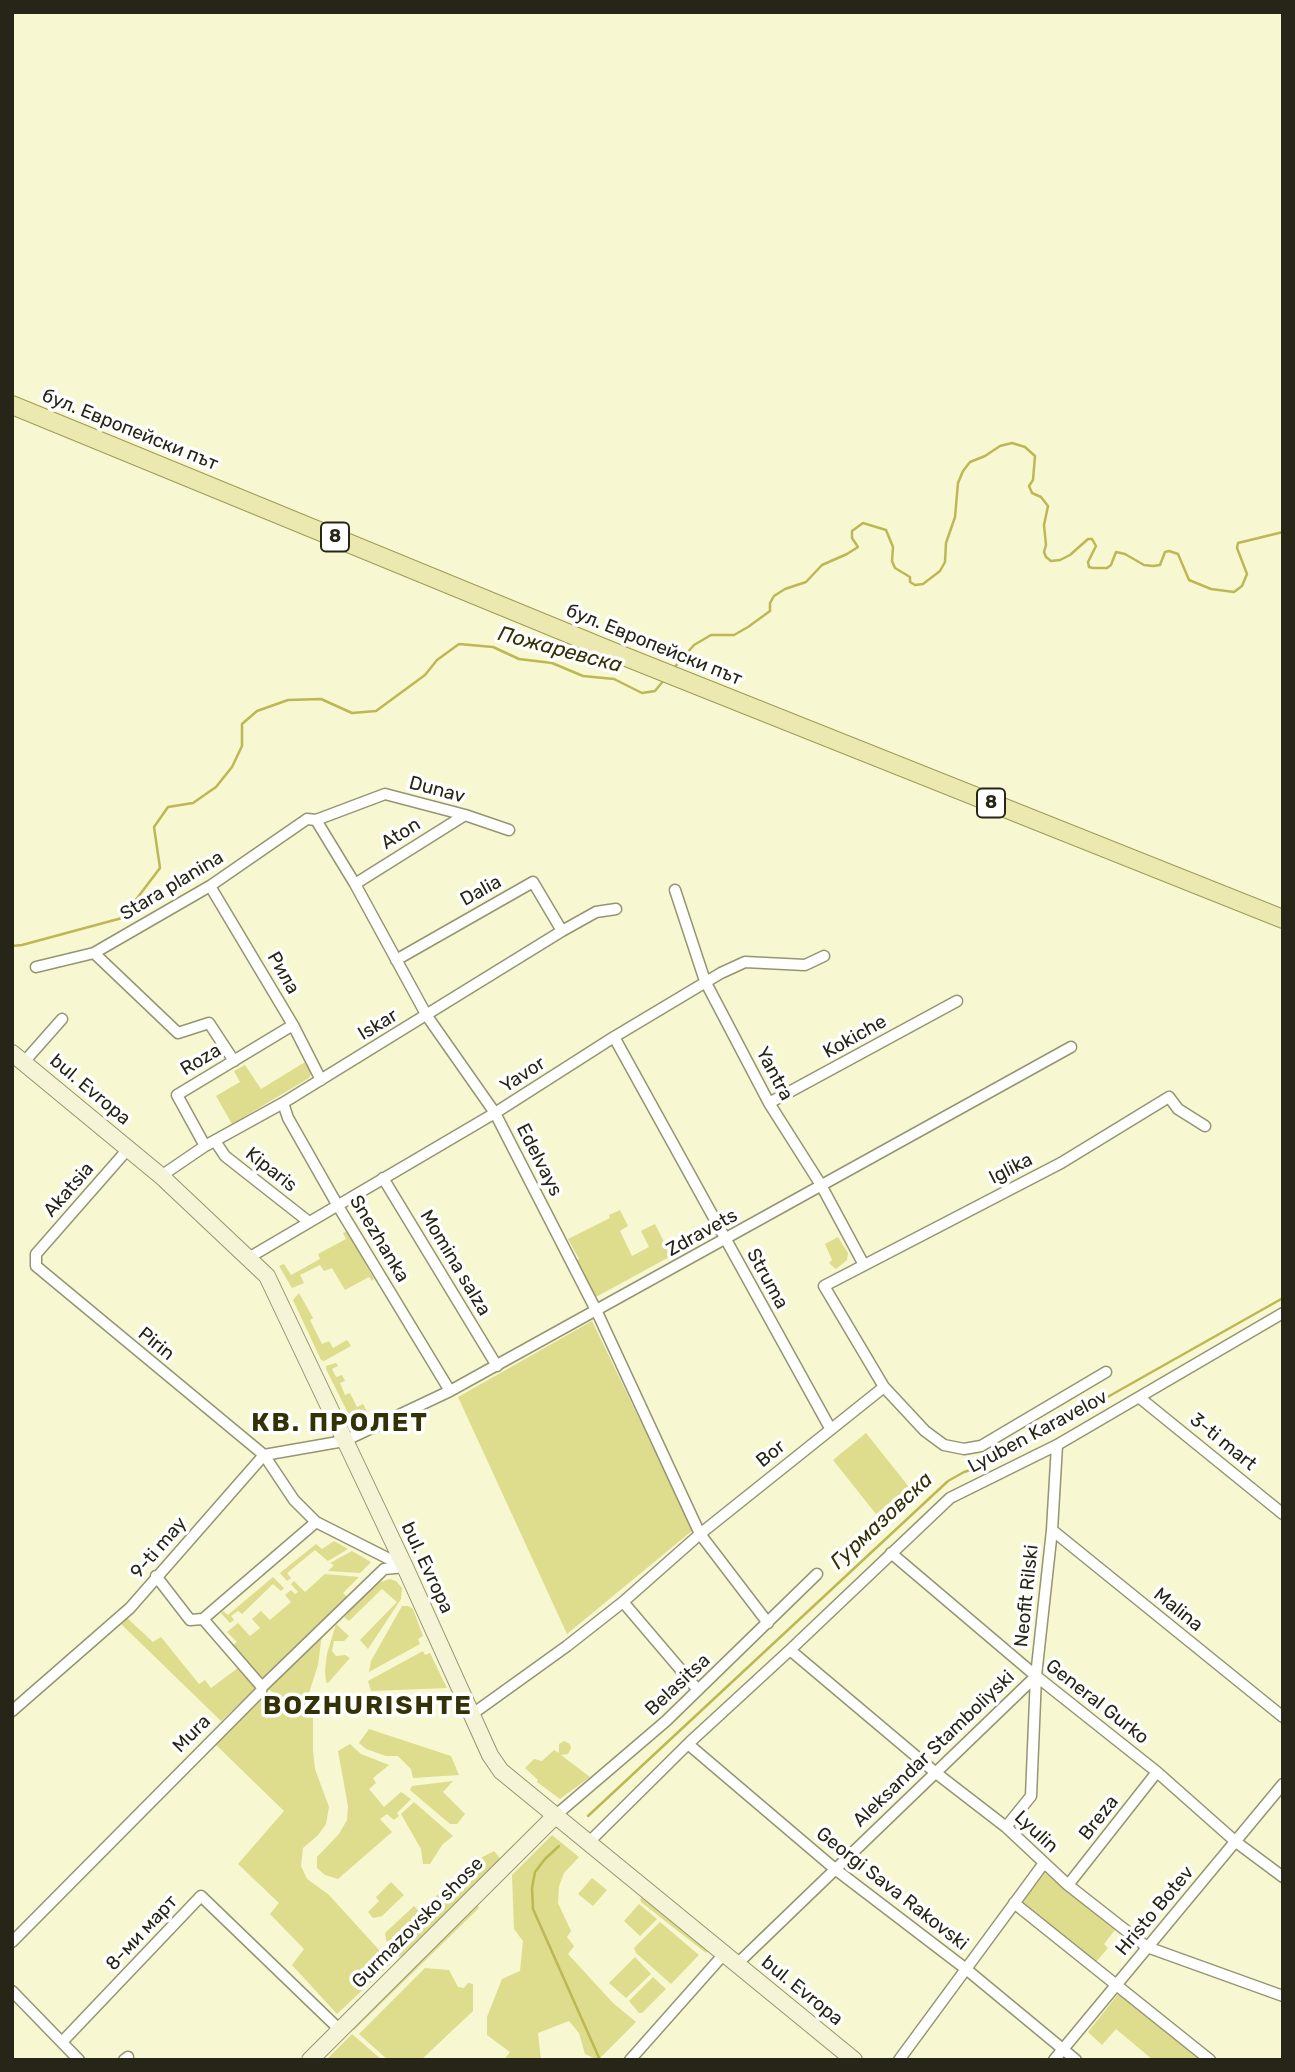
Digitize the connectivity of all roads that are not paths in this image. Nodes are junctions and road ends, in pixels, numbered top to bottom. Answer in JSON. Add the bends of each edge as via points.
{"nodes":[{"id":1,"x":12,"y":405,"type":"edge"},
{"id":2,"x":465,"y":815,"type":"junction"},
{"id":3,"x":316,"y":820,"type":"junction"},
{"id":4,"x":509,"y":830,"type":"dead end"},
{"id":5,"x":355,"y":884,"type":"junction"},
{"id":6,"x":210,"y":886,"type":"junction"},
{"id":7,"x":675,"y":890,"type":"dead end"},
{"id":8,"x":616,"y":909,"type":"dead end"},
{"id":9,"x":1283,"y":919,"type":"edge"},
{"id":10,"x":562,"y":931,"type":"junction"},
{"id":11,"x":94,"y":953,"type":"junction"},
{"id":12,"x":824,"y":956,"type":"dead end"},
{"id":13,"x":396,"y":960,"type":"junction"},
{"id":14,"x":36,"y":967,"type":"dead end"},
{"id":15,"x":705,"y":981,"type":"junction"},
{"id":16,"x":957,"y":1001,"type":"dead end"},
{"id":17,"x":427,"y":1016,"type":"junction"},
{"id":18,"x":62,"y":1019,"type":"dead end"},
{"id":19,"x":293,"y":1025,"type":"junction"},
{"id":20,"x":614,"y":1037,"type":"junction"},
{"id":21,"x":1072,"y":1047,"type":"dead end"},
{"id":22,"x":18,"y":1058,"type":"edge"},
{"id":23,"x":234,"y":1061,"type":"junction"},
{"id":24,"x":321,"y":1080,"type":"junction"},
{"id":25,"x":283,"y":1103,"type":"junction"},
{"id":26,"x":769,"y":1104,"type":"junction"},
{"id":27,"x":495,"y":1114,"type":"junction"},
{"id":28,"x":1205,"y":1126,"type":"dead end"},
{"id":29,"x":210,"y":1144,"type":"junction"},
{"id":30,"x":128,"y":1149,"type":"junction"},
{"id":31,"x":161,"y":1177,"type":"junction"},
{"id":32,"x":383,"y":1178,"type":"junction"},
{"id":33,"x":821,"y":1185,"type":"junction"},
{"id":34,"x":338,"y":1206,"type":"junction"},
{"id":35,"x":309,"y":1222,"type":"junction"},
{"id":36,"x":725,"y":1240,"type":"junction"},
{"id":37,"x":36,"y":1254,"type":"joint"},
{"id":38,"x":250,"y":1258,"type":"junction"},
{"id":39,"x":863,"y":1265,"type":"junction"},
{"id":40,"x":597,"y":1311,"type":"junction"},
{"id":41,"x":1283,"y":1313,"type":"edge"},
{"id":42,"x":497,"y":1366,"type":"junction"},
{"id":43,"x":1106,"y":1372,"type":"dead end"},
{"id":44,"x":884,"y":1387,"type":"junction"},
{"id":45,"x":450,"y":1391,"type":"junction"},
{"id":46,"x":1140,"y":1398,"type":"junction"},
{"id":47,"x":830,"y":1428,"type":"junction"},
{"id":48,"x":344,"y":1441,"type":"junction"},
{"id":49,"x":1057,"y":1445,"type":"junction"},
{"id":50,"x":264,"y":1455,"type":"junction"},
{"id":51,"x":1283,"y":1514,"type":"edge"},
{"id":52,"x":316,"y":1522,"type":"junction"},
{"id":53,"x":1052,"y":1530,"type":"junction"},
{"id":54,"x":700,"y":1534,"type":"junction"},
{"id":55,"x":891,"y":1553,"type":"junction"},
{"id":56,"x":405,"y":1567,"type":"junction"},
{"id":57,"x":817,"y":1574,"type":"dead end"},
{"id":58,"x":156,"y":1576,"type":"junction"},
{"id":59,"x":622,"y":1602,"type":"junction"},
{"id":60,"x":203,"y":1619,"type":"junction"},
{"id":61,"x":768,"y":1623,"type":"junction"},
{"id":62,"x":790,"y":1650,"type":"junction"},
{"id":63,"x":1036,"y":1676,"type":"junction"},
{"id":64,"x":262,"y":1687,"type":"junction"},
{"id":65,"x":698,"y":1690,"type":"junction"},
{"id":66,"x":12,"y":1711,"type":"edge"},
{"id":67,"x":471,"y":1715,"type":"junction"},
{"id":68,"x":1283,"y":1717,"type":"edge"},
{"id":69,"x":688,"y":1744,"type":"junction"},
{"id":70,"x":1157,"y":1772,"type":"junction"},
{"id":71,"x":936,"y":1773,"type":"junction"},
{"id":72,"x":1283,"y":1784,"type":"edge"},
{"id":73,"x":556,"y":1815,"type":"junction"},
{"id":74,"x":1006,"y":1826,"type":"junction"},
{"id":75,"x":1236,"y":1842,"type":"junction"},
{"id":76,"x":588,"y":1843,"type":"junction"},
{"id":77,"x":1044,"y":1863,"type":"junction"},
{"id":78,"x":835,"y":1869,"type":"junction"},
{"id":79,"x":1283,"y":1877,"type":"edge"},
{"id":80,"x":1068,"y":1885,"type":"junction"},
{"id":81,"x":1014,"y":1903,"type":"junction"},
{"id":82,"x":12,"y":1942,"type":"edge"},
{"id":83,"x":1147,"y":1947,"type":"junction"},
{"id":84,"x":730,"y":1959,"type":"junction"},
{"id":85,"x":965,"y":1969,"type":"junction"},
{"id":86,"x":1117,"y":1984,"type":"junction"},
{"id":87,"x":12,"y":1991,"type":"edge"},
{"id":88,"x":1283,"y":1996,"type":"edge"},
{"id":89,"x":340,"y":2030,"type":"junction"},
{"id":90,"x":62,"y":2042,"type":"junction"},
{"id":91,"x":1063,"y":2049,"type":"junction"},
{"id":92,"x":79,"y":2060,"type":"edge"},
{"id":93,"x":310,"y":2060,"type":"edge"},
{"id":94,"x":630,"y":2060,"type":"edge"},
{"id":95,"x":854,"y":2060,"type":"edge"},
{"id":96,"x":899,"y":2060,"type":"edge"},
{"id":97,"x":1054,"y":2060,"type":"edge"},
{"id":98,"x":1076,"y":2060,"type":"edge"},
{"id":99,"x":1210,"y":2060,"type":"edge"}],
"edges":[{"from":1,"to":9,"type":"main road","name":"бул. Европейски път","number":"8"},
{"from":2,"to":3,"type":"street","name":"Dunav","via":[[385,794]]},
{"from":2,"to":4,"type":"street","name":"Dunav"},
{"from":2,"to":5,"type":"street","name":"Aton"},
{"from":3,"to":5,"type":"street","name":"Edelvays"},
{"from":3,"to":6,"type":"street","name":"Stara planina","via":[[307,819]]},
{"from":5,"to":13,"type":"street","name":"Edelvays"},
{"from":6,"to":11,"type":"street","name":"Stara planina"},
{"from":6,"to":19,"type":"street","name":"Рила"},
{"from":7,"to":15,"type":"street","name":"Yantra"},
{"from":8,"to":10,"type":"street","name":"Iskar","via":[[596,912]]},
{"from":10,"to":13,"type":"street","name":"Dalia","via":[[533,882]]},
{"from":10,"to":17,"type":"street","name":"Iskar"},
{"from":11,"to":14,"type":"street","name":"Stara planina"},
{"from":11,"to":23,"type":"street","via":[[178,1033],[209,1023]]},
{"from":12,"to":15,"type":"street","name":"Yavor","via":[[805,965],[745,962]]},
{"from":13,"to":17,"type":"street","name":"Edelvays"},
{"from":15,"to":20,"type":"street","name":"Yavor"},
{"from":15,"to":26,"type":"street","name":"Yantra"},
{"from":16,"to":26,"type":"street","name":"Kokiche"},
{"from":17,"to":24,"type":"street","name":"Iskar"},
{"from":17,"to":27,"type":"street","name":"Edelvays"},
{"from":18,"to":22,"type":"street"},
{"from":19,"to":23,"type":"street","name":"Roza"},
{"from":19,"to":24,"type":"street","name":"Рила"},
{"from":20,"to":27,"type":"street","name":"Yavor"},
{"from":20,"to":36,"type":"street","name":"Struma"},
{"from":21,"to":33,"type":"street","name":"Zdravets"},
{"from":22,"to":30,"type":"street","name":"bul. Evropa"},
{"from":23,"to":29,"type":"street","name":"Roza","via":[[177,1095]]},
{"from":24,"to":25,"type":"street","name":"Iskar"},
{"from":25,"to":29,"type":"street","name":"Iskar"},
{"from":25,"to":34,"type":"street","name":"Snezhanka"},
{"from":26,"to":33,"type":"street","name":"Yantra"},
{"from":27,"to":32,"type":"street","name":"Yavor"},
{"from":27,"to":40,"type":"street","name":"Edelvays"},
{"from":28,"to":39,"type":"street","name":"Iglika","via":[[1178,1109],[1169,1097],[1061,1163]]},
{"from":29,"to":31,"type":"street","name":"Iskar"},
{"from":29,"to":35,"type":"street","name":"Kiparis"},
{"from":30,"to":31,"type":"street","name":"bul. Evropa"},
{"from":30,"to":37,"type":"street","name":"Akatsia"},
{"from":31,"to":38,"type":"street","name":"bul. Evropa"},
{"from":32,"to":34,"type":"street","name":"Yavor"},
{"from":32,"to":42,"type":"street","name":"Momina salza"},
{"from":33,"to":36,"type":"street","name":"Zdravets"},
{"from":33,"to":39,"type":"street","name":"Yantra"},
{"from":34,"to":35,"type":"street","name":"Yavor"},
{"from":34,"to":45,"type":"street","name":"Snezhanka"},
{"from":35,"to":38,"type":"street","name":"Yavor"},
{"from":36,"to":40,"type":"street","name":"Zdravets"},
{"from":36,"to":47,"type":"street","name":"Struma"},
{"from":37,"to":50,"type":"street","name":"Pirin","via":[[36,1266]]},
{"from":38,"to":48,"type":"street","name":"bul. Evropa","via":[[273,1285]]},
{"from":39,"to":44,"type":"street","name":"Iglika","via":[[824,1286]]},
{"from":40,"to":42,"type":"street","name":"Zdravets"},
{"from":40,"to":54,"type":"street","name":"Edelvays"},
{"from":41,"to":46,"type":"street","name":"Lyuben Karavelov"},
{"from":42,"to":45,"type":"street","name":"Zdravets"},
{"from":43,"to":44,"type":"street","via":[[981,1446],[964,1449],[943,1445]]},
{"from":44,"to":47,"type":"street","name":"Bor"},
{"from":45,"to":48,"type":"street","name":"Zdravets"},
{"from":46,"to":49,"type":"street","name":"Lyuben Karavelov"},
{"from":46,"to":51,"type":"street","name":"3-ti mart"},
{"from":47,"to":54,"type":"street","name":"Bor"},
{"from":48,"to":50,"type":"street"},
{"from":48,"to":56,"type":"street","name":"bul. Evropa"},
{"from":49,"to":53,"type":"street","name":"Neofit Rilski"},
{"from":49,"to":55,"type":"street","name":"Lyuben Karavelov","via":[[950,1498]]},
{"from":50,"to":52,"type":"street","via":[[294,1500]]},
{"from":50,"to":58,"type":"street","name":"9-ti may"},
{"from":52,"to":56,"type":"street"},
{"from":52,"to":60,"type":"street"},
{"from":53,"to":63,"type":"street","name":"Neofit Rilski"},
{"from":53,"to":68,"type":"street","name":"Malina"},
{"from":54,"to":59,"type":"street","name":"Bor"},
{"from":54,"to":61,"type":"street","name":"Edelvays"},
{"from":55,"to":62,"type":"street","name":"Lyuben Karavelov"},
{"from":55,"to":63,"type":"street","name":"General Gurko"},
{"from":56,"to":64,"type":"street","name":"Mura","via":[[384,1569]]},
{"from":56,"to":67,"type":"street","name":"bul. Evropa"},
{"from":57,"to":61,"type":"street","name":"Belasitsa"},
{"from":58,"to":60,"type":"street","via":[[190,1620]]},
{"from":58,"to":66,"type":"street","name":"9-ti may","via":[[130,1608]]},
{"from":59,"to":65,"type":"street"},
{"from":59,"to":67,"type":"street","name":"Bor"},
{"from":60,"to":64,"type":"street"},
{"from":61,"to":65,"type":"street","name":"Belasitsa"},
{"from":62,"to":69,"type":"street","name":"Lyuben Karavelov"},
{"from":62,"to":71,"type":"street","name":"Lyulin"},
{"from":63,"to":70,"type":"street","name":"General Gurko"},
{"from":63,"to":71,"type":"street","name":"Aleksandar Stamboliyski"},
{"from":63,"to":74,"type":"street","name":"Neofit Rilski","via":[[1031,1796]]},
{"from":64,"to":82,"type":"street","name":"Mura"},
{"from":65,"to":73,"type":"street","name":"Belasitsa"},
{"from":67,"to":73,"type":"street","name":"bul. Evropa","via":[[501,1771]]},
{"from":69,"to":76,"type":"street","name":"Lyuben Karavelov"},
{"from":69,"to":78,"type":"street","name":"Georgi Sava Rakovski"},
{"from":70,"to":75,"type":"street","name":"General Gurko"},
{"from":70,"to":80,"type":"street","name":"Breza"},
{"from":71,"to":74,"type":"street","name":"Lyulin"},
{"from":71,"to":78,"type":"street","name":"Aleksandar Stamboliyski"},
{"from":72,"to":75,"type":"street","name":"Hristo Botev"},
{"from":73,"to":76,"type":"street","name":"bul. Evropa"},
{"from":73,"to":89,"type":"street","name":"Gurmazovsko shose"},
{"from":74,"to":77,"type":"street","name":"Lyulin"},
{"from":75,"to":79,"type":"street","name":"General Gurko"},
{"from":75,"to":83,"type":"street","name":"Hristo Botev"},
{"from":76,"to":84,"type":"street","name":"bul. Evropa"},
{"from":77,"to":80,"type":"street","name":"Lyulin"},
{"from":77,"to":81,"type":"street"},
{"from":78,"to":84,"type":"street","name":"Aleksandar Stamboliyski"},
{"from":78,"to":85,"type":"street","name":"Georgi Sava Rakovski"},
{"from":80,"to":83,"type":"street","name":"Lyulin"},
{"from":81,"to":85,"type":"street"},
{"from":81,"to":86,"type":"street"},
{"from":83,"to":86,"type":"street","name":"Hristo Botev"},
{"from":83,"to":88,"type":"street","name":"Lyulin"},
{"from":84,"to":94,"type":"street","name":"Aleksandar Stamboliyski"},
{"from":84,"to":95,"type":"street","name":"bul. Evropa"},
{"from":85,"to":91,"type":"street","name":"Georgi Sava Rakovski"},
{"from":85,"to":96,"type":"street"},
{"from":86,"to":91,"type":"street","name":"Hristo Botev"},
{"from":86,"to":99,"type":"street"},
{"from":87,"to":90,"type":"street"},
{"from":89,"to":90,"type":"street","name":"8-ми март","via":[[201,1896]]},
{"from":89,"to":93,"type":"street","name":"Gurmazovsko shose"},
{"from":90,"to":92,"type":"street"},
{"from":91,"to":97,"type":"street","name":"Hristo Botev"},
{"from":91,"to":98,"type":"street","name":"Georgi Sava Rakovski"}]}
